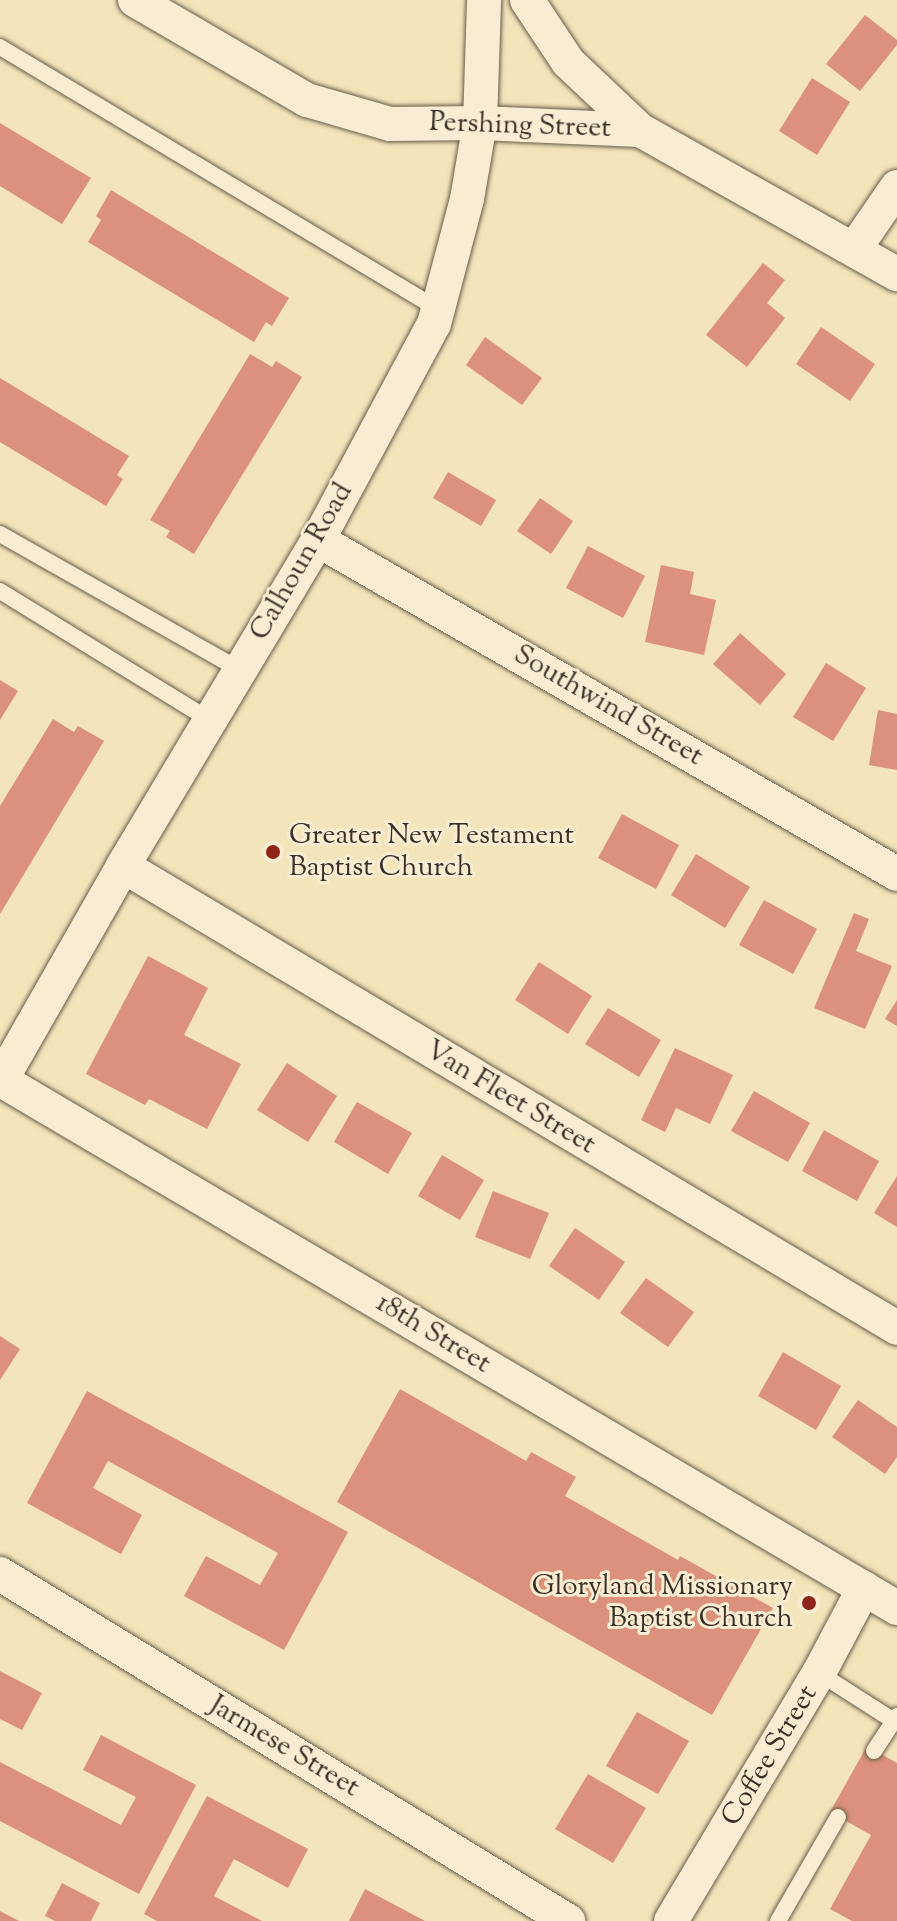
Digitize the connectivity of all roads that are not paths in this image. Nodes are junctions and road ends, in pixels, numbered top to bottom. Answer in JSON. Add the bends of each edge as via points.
{"nodes":[{"id":1,"x":135,"y":0,"type":"edge"},
{"id":2,"x":484,"y":0,"type":"edge"},
{"id":3,"x":527,"y":0,"type":"edge"},
{"id":4,"x":0,"y":47,"type":"edge"},
{"id":5,"x":480,"y":123,"type":"junction"},
{"id":6,"x":640,"y":130,"type":"junction"},
{"id":7,"x":897,"y":187,"type":"edge"},
{"id":8,"x":855,"y":248,"type":"junction"},
{"id":9,"x":897,"y":274,"type":"edge"},
{"id":10,"x":438,"y":309,"type":"junction"},
{"id":11,"x":0,"y":534,"type":"edge"},
{"id":12,"x":318,"y":540,"type":"junction"},
{"id":13,"x":0,"y":591,"type":"edge"},
{"id":14,"x":239,"y":669,"type":"junction"},
{"id":15,"x":210,"y":720,"type":"junction"},
{"id":16,"x":123,"y":866,"type":"junction"},
{"id":17,"x":897,"y":874,"type":"edge"},
{"id":18,"x":3,"y":1071,"type":"edge"},
{"id":19,"x":897,"y":1328,"type":"edge"},
{"id":20,"x":0,"y":1574,"type":"edge"},
{"id":21,"x":864,"y":1588,"type":"junction"},
{"id":22,"x":897,"y":1608,"type":"edge"},
{"id":23,"x":819,"y":1673,"type":"junction"},
{"id":24,"x":895,"y":1718,"type":"edge"},
{"id":25,"x":874,"y":1751,"type":"dead end"},
{"id":26,"x":838,"y":1817,"type":"dead end"},
{"id":27,"x":568,"y":1921,"type":"edge"},
{"id":28,"x":671,"y":1921,"type":"edge"},
{"id":29,"x":778,"y":1921,"type":"edge"}],
"edges":[{"from":1,"to":5,"type":"street","name":"Pershing Street","via":[[307,100],[390,124]]},
{"from":2,"to":5,"type":"street","name":"Calhoun Road"},
{"from":3,"to":6,"type":"street","via":[[568,62]]},
{"from":4,"to":10,"type":"lane"},
{"from":5,"to":6,"type":"street","name":"Pershing Street"},
{"from":5,"to":10,"type":"street","name":"Calhoun Road","via":[[467,199]]},
{"from":6,"to":8,"type":"street","name":"Pershing Street"},
{"from":7,"to":8,"type":"street"},
{"from":8,"to":9,"type":"street","name":"Pershing Street"},
{"from":10,"to":12,"type":"street","name":"Calhoun Road"},
{"from":11,"to":14,"type":"lane"},
{"from":12,"to":14,"type":"street","name":"Calhoun Road"},
{"from":12,"to":17,"type":"street","name":"Southwind Street"},
{"from":13,"to":15,"type":"lane"},
{"from":14,"to":15,"type":"street","name":"Calhoun Road"},
{"from":15,"to":16,"type":"street","name":"Calhoun Road"},
{"from":16,"to":18,"type":"street","name":"Calhoun Road"},
{"from":16,"to":19,"type":"street","name":"Van Fleet Street"},
{"from":18,"to":21,"type":"street","name":"18th Street"},
{"from":20,"to":27,"type":"street","name":"Jarmese Street"},
{"from":21,"to":22,"type":"street","name":"18th Street"},
{"from":21,"to":23,"type":"street","name":"Coffee Street"},
{"from":23,"to":24,"type":"lane"},
{"from":23,"to":28,"type":"street","name":"Coffee Street"},
{"from":24,"to":25,"type":"lane"},
{"from":26,"to":29,"type":"lane"}]}
